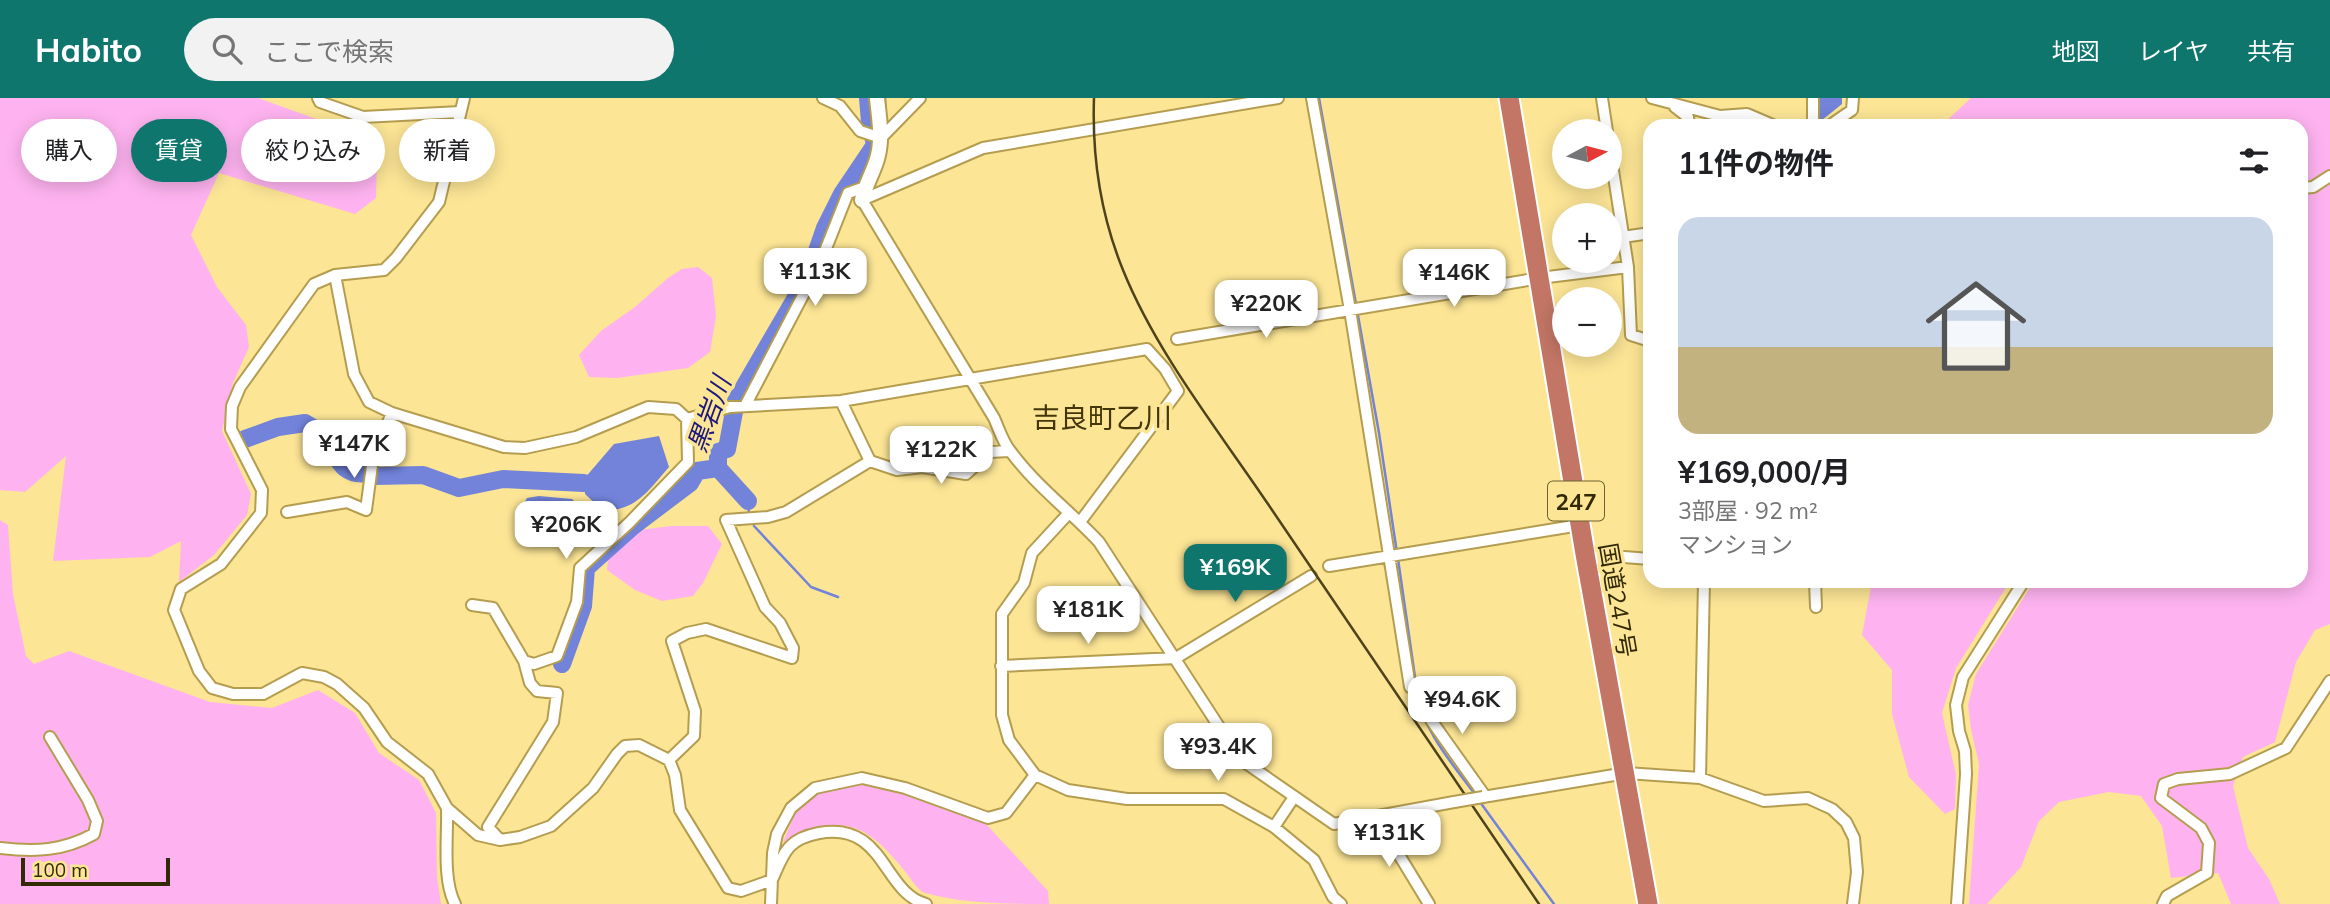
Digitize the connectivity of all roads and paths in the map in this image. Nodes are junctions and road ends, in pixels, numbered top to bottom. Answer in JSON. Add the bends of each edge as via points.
{"nodes":[{"id":1,"x":318,"y":98,"type":"edge"},
{"id":2,"x":464,"y":98,"type":"edge"},
{"id":3,"x":823,"y":98,"type":"edge"},
{"id":4,"x":877,"y":98,"type":"edge"},
{"id":5,"x":920,"y":98,"type":"edge"},
{"id":6,"x":1278,"y":98,"type":"edge"},
{"id":7,"x":1312,"y":98,"type":"edge"},
{"id":8,"x":1509,"y":98,"type":"edge"},
{"id":9,"x":1602,"y":98,"type":"edge"},
{"id":10,"x":1652,"y":98,"type":"edge"},
{"id":11,"x":1813,"y":98,"type":"edge"},
{"id":12,"x":1853,"y":98,"type":"edge"},
{"id":13,"x":1670,"y":103,"type":"junction"},
{"id":14,"x":460,"y":112,"type":"junction"},
{"id":15,"x":1605,"y":119,"type":"edge"},
{"id":16,"x":1688,"y":119,"type":"edge"},
{"id":17,"x":1759,"y":119,"type":"edge"},
{"id":18,"x":1813,"y":119,"type":"edge"},
{"id":19,"x":1839,"y":119,"type":"edge"},
{"id":20,"x":881,"y":138,"type":"junction"},
{"id":21,"x":2330,"y":176,"type":"edge"},
{"id":22,"x":2308,"y":187,"type":"edge"},
{"id":23,"x":1616,"y":189,"type":"edge"},
{"id":24,"x":863,"y":194,"type":"junction"},
{"id":25,"x":1643,"y":234,"type":"edge"},
{"id":26,"x":1623,"y":237,"type":"junction"},
{"id":27,"x":1628,"y":267,"type":"junction"},
{"id":28,"x":335,"y":275,"type":"junction"},
{"id":29,"x":1540,"y":278,"type":"junction"},
{"id":30,"x":1350,"y":310,"type":"junction"},
{"id":31,"x":1177,"y":339,"type":"dead end"},
{"id":32,"x":1643,"y":339,"type":"edge"},
{"id":33,"x":971,"y":379,"type":"junction"},
{"id":34,"x":841,"y":401,"type":"junction"},
{"id":35,"x":745,"y":406,"type":"junction"},
{"id":36,"x":392,"y":412,"type":"junction"},
{"id":37,"x":687,"y":419,"type":"junction"},
{"id":38,"x":1009,"y":451,"type":"junction"},
{"id":39,"x":870,"y":461,"type":"junction"},
{"id":40,"x":287,"y":512,"type":"dead end"},
{"id":41,"x":1068,"y":514,"type":"junction"},
{"id":42,"x":1080,"y":522,"type":"junction"},
{"id":43,"x":1580,"y":525,"type":"junction"},
{"id":44,"x":1585,"y":554,"type":"junction"},
{"id":45,"x":1390,"y":556,"type":"junction"},
{"id":46,"x":1643,"y":558,"type":"edge"},
{"id":47,"x":1329,"y":566,"type":"dead end"},
{"id":48,"x":1311,"y":576,"type":"dead end"},
{"id":49,"x":1704,"y":588,"type":"edge"},
{"id":50,"x":1815,"y":588,"type":"edge"},
{"id":51,"x":2020,"y":588,"type":"edge"},
{"id":52,"x":472,"y":605,"type":"dead end"},
{"id":53,"x":1815,"y":607,"type":"dead end"},
{"id":54,"x":1176,"y":658,"type":"junction"},
{"id":55,"x":524,"y":661,"type":"junction"},
{"id":56,"x":1001,"y":666,"type":"junction"},
{"id":57,"x":2330,"y":681,"type":"edge"},
{"id":58,"x":50,"y":737,"type":"dead end"},
{"id":59,"x":669,"y":760,"type":"junction"},
{"id":60,"x":1626,"y":773,"type":"junction"},
{"id":61,"x":1035,"y":775,"type":"junction"},
{"id":62,"x":1700,"y":778,"type":"junction"},
{"id":63,"x":1484,"y":796,"type":"junction"},
{"id":64,"x":1294,"y":797,"type":"junction"},
{"id":65,"x":447,"y":808,"type":"junction"},
{"id":66,"x":1376,"y":817,"type":"junction"},
{"id":67,"x":1274,"y":827,"type":"junction"},
{"id":68,"x":500,"y":840,"type":"junction"},
{"id":69,"x":0,"y":848,"type":"edge"},
{"id":70,"x":772,"y":880,"type":"junction"},
{"id":71,"x":1332,"y":902,"type":"edge"},
{"id":72,"x":455,"y":904,"type":"edge"},
{"id":73,"x":771,"y":904,"type":"edge"},
{"id":74,"x":926,"y":904,"type":"edge"},
{"id":75,"x":1429,"y":904,"type":"edge"},
{"id":76,"x":1648,"y":904,"type":"edge"},
{"id":77,"x":1853,"y":904,"type":"edge"},
{"id":78,"x":1957,"y":904,"type":"edge"},
{"id":79,"x":2163,"y":904,"type":"edge"}],
"edges":[{"from":1,"to":14,"type":"street","via":[[363,117]]},
{"from":2,"to":14,"type":"street"},
{"from":3,"to":20,"type":"street","via":[[840,106],[861,131]]},
{"from":4,"to":20,"type":"street"},
{"from":5,"to":20,"type":"street"},
{"from":6,"to":24,"type":"street","via":[[983,148]]},
{"from":7,"to":30,"type":"street"},
{"from":8,"to":29,"type":"highway","name":"国道247号","number":"247"},
{"from":9,"to":15,"type":"street"},
{"from":10,"to":13,"type":"street"},
{"from":11,"to":18,"type":"street"},
{"from":12,"to":19,"type":"street","via":[[1852,110]]},
{"from":13,"to":16,"type":"street"},
{"from":13,"to":17,"type":"street","via":[[1720,117],[1747,114]]},
{"from":14,"to":28,"type":"street","via":[[439,201],[396,258],[384,270]]},
{"from":20,"to":24,"type":"street"},
{"from":21,"to":22,"type":"street"},
{"from":23,"to":26,"type":"street"},
{"from":24,"to":33,"type":"street"},
{"from":24,"to":35,"type":"street","via":[[848,193],[821,261]]},
{"from":25,"to":26,"type":"street"},
{"from":26,"to":27,"type":"street"},
{"from":27,"to":29,"type":"street"},
{"from":27,"to":32,"type":"street","via":[[1630,335]]},
{"from":28,"to":36,"type":"street","via":[[354,374],[369,402]]},
{"from":28,"to":65,"type":"street","via":[[314,284],[240,387],[232,406],[231,429],[262,490],[261,513],[221,564],[181,589],[174,610],[191,654],[212,688],[233,694],[263,694],[302,673],[324,677],[364,708],[387,742],[428,774]]},
{"from":29,"to":30,"type":"street"},
{"from":29,"to":43,"type":"highway","name":"国道247号","number":"247"},
{"from":30,"to":31,"type":"street"},
{"from":30,"to":45,"type":"street"},
{"from":33,"to":34,"type":"street"},
{"from":33,"to":38,"type":"street"},
{"from":33,"to":42,"type":"street","via":[[1146,349],[1165,369],[1178,391]]},
{"from":34,"to":35,"type":"street"},
{"from":34,"to":39,"type":"street"},
{"from":35,"to":37,"type":"street"},
{"from":36,"to":37,"type":"street","via":[[504,447],[576,437],[648,407],[676,409]]},
{"from":36,"to":40,"type":"street","via":[[373,458],[366,510],[347,502]]},
{"from":37,"to":55,"type":"street","via":[[688,462],[580,568],[577,602],[557,656],[534,664]]},
{"from":38,"to":39,"type":"street","via":[[990,452],[966,474],[922,467],[897,470]]},
{"from":38,"to":41,"type":"street"},
{"from":39,"to":59,"type":"street","via":[[786,512],[726,520],[765,607],[793,648],[792,658],[706,629],[672,641],[695,711],[694,736]]},
{"from":41,"to":42,"type":"street"},
{"from":41,"to":56,"type":"street","via":[[1032,553],[1024,583],[1002,614]]},
{"from":42,"to":54,"type":"street","via":[[1099,542]]},
{"from":43,"to":44,"type":"highway","name":"国道247号","number":"247"},
{"from":43,"to":45,"type":"street"},
{"from":44,"to":46,"type":"street"},
{"from":44,"to":60,"type":"highway","name":"国道247号","number":"247"},
{"from":45,"to":47,"type":"street"},
{"from":45,"to":63,"type":"street","via":[[1410,687],[1422,685],[1431,720]]},
{"from":48,"to":54,"type":"street"},
{"from":49,"to":62,"type":"street"},
{"from":50,"to":53,"type":"street"},
{"from":51,"to":78,"type":"street","via":[[1964,677],[1956,705],[1966,774]]},
{"from":52,"to":55,"type":"street","via":[[493,608]]},
{"from":54,"to":56,"type":"street"},
{"from":54,"to":64,"type":"street","via":[[1240,759]]},
{"from":55,"to":68,"type":"street","via":[[537,691],[556,693],[554,713],[488,827]]},
{"from":56,"to":61,"type":"street","via":[[1002,715],[1009,740]]},
{"from":57,"to":79,"type":"street","via":[[2286,748],[2230,774],[2164,784],[2161,798],[2201,828],[2209,843],[2207,873],[2167,896]]},
{"from":58,"to":69,"type":"street","via":[[88,800],[97,821],[94,834],[55,850]]},
{"from":59,"to":68,"type":"street","via":[[639,745],[625,746],[593,788],[551,826]]},
{"from":59,"to":70,"type":"street","via":[[676,775],[680,810],[728,888],[741,891]]},
{"from":60,"to":62,"type":"street"},
{"from":60,"to":63,"type":"street"},
{"from":60,"to":76,"type":"highway","name":"国道247号","number":"247"},
{"from":61,"to":67,"type":"street","via":[[1068,790],[1127,799],[1224,799]]},
{"from":61,"to":70,"type":"street","via":[[1006,813],[988,818],[862,778],[815,788],[791,808],[777,834]]},
{"from":62,"to":77,"type":"street","via":[[1763,801],[1808,798],[1832,809],[1854,838],[1857,872]]},
{"from":63,"to":66,"type":"street","bridge":true},
{"from":64,"to":66,"type":"street","via":[[1334,824]]},
{"from":64,"to":67,"type":"street"},
{"from":65,"to":68,"type":"street","via":[[478,835]]},
{"from":65,"to":72,"type":"street","via":[[448,881]]},
{"from":66,"to":75,"type":"street"},
{"from":67,"to":71,"type":"street","via":[[1314,860]]},
{"from":70,"to":73,"type":"street"},
{"from":70,"to":74,"type":"street","via":[[786,848],[808,835],[832,831],[856,836],[875,850],[905,891]]}]}
